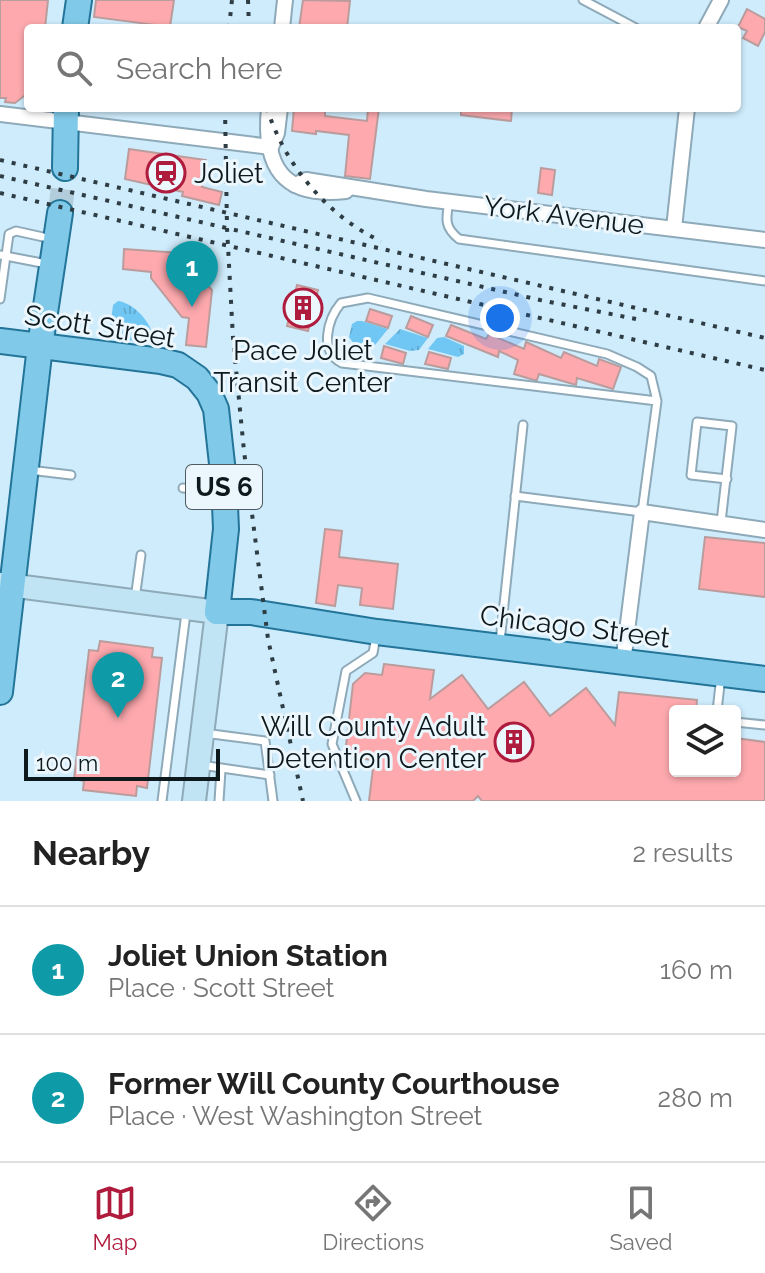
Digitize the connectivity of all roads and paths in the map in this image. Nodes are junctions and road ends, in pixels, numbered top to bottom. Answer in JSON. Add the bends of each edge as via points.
{"nodes":[{"id":1,"x":79,"y":0,"type":"edge"},
{"id":2,"x":285,"y":0,"type":"edge"},
{"id":3,"x":583,"y":0,"type":"edge"},
{"id":4,"x":721,"y":0,"type":"edge"},
{"id":5,"x":76,"y":24,"type":"edge"},
{"id":6,"x":282,"y":24,"type":"edge"},
{"id":7,"x":628,"y":24,"type":"edge"},
{"id":8,"x":708,"y":24,"type":"edge"},
{"id":9,"x":269,"y":112,"type":"edge"},
{"id":10,"x":280,"y":112,"type":"edge"},
{"id":11,"x":687,"y":112,"type":"edge"},
{"id":12,"x":0,"y":114,"type":"edge"},
{"id":13,"x":65,"y":116,"type":"edge"},
{"id":14,"x":271,"y":147,"type":"junction"},
{"id":15,"x":58,"y":166,"type":"tunnel mouth"},
{"id":16,"x":449,"y":201,"type":"junction"},
{"id":17,"x":674,"y":228,"type":"junction"},
{"id":18,"x":43,"y":237,"type":"junction"},
{"id":19,"x":765,"y":240,"type":"edge"},
{"id":20,"x":3,"y":256,"type":"edge"},
{"id":21,"x":42,"y":263,"type":"junction"},
{"id":22,"x":765,"y":281,"type":"edge"},
{"id":23,"x":0,"y":299,"type":"edge"},
{"id":24,"x":0,"y":341,"type":"edge"},
{"id":25,"x":40,"y":346,"type":"junction"},
{"id":26,"x":657,"y":401,"type":"junction"},
{"id":27,"x":523,"y":425,"type":"dead end"},
{"id":28,"x":26,"y":469,"type":"junction"},
{"id":29,"x":71,"y":475,"type":"dead end"},
{"id":30,"x":727,"y":479,"type":"junction"},
{"id":31,"x":224,"y":487,"type":"junction"},
{"id":32,"x":183,"y":488,"type":"dead end"},
{"id":33,"x":515,"y":496,"type":"junction"},
{"id":34,"x":642,"y":512,"type":"junction"},
{"id":35,"x":721,"y":525,"type":"junction"},
{"id":36,"x":765,"y":530,"type":"edge"},
{"id":37,"x":141,"y":555,"type":"dead end"},
{"id":38,"x":6,"y":584,"type":"edge"},
{"id":39,"x":135,"y":601,"type":"junction"},
{"id":40,"x":186,"y":608,"type":"junction"},
{"id":41,"x":217,"y":612,"type":"junction"},
{"id":42,"x":377,"y":632,"type":"junction"},
{"id":43,"x":499,"y":647,"type":"junction"},
{"id":44,"x":623,"y":663,"type":"junction"},
{"id":45,"x":721,"y":674,"type":"junction"},
{"id":46,"x":765,"y":679,"type":"edge"},
{"id":47,"x":0,"y":692,"type":"edge"},
{"id":48,"x":718,"y":705,"type":"edge"},
{"id":49,"x":741,"y":723,"type":"edge"},
{"id":50,"x":765,"y":725,"type":"edge"},
{"id":51,"x":202,"y":733,"type":"junction"},
{"id":52,"x":199,"y":765,"type":"junction"},
{"id":53,"x":221,"y":770,"type":"junction"},
{"id":54,"x":270,"y":775,"type":"junction"},
{"id":55,"x":162,"y":801,"type":"edge"},
{"id":56,"x":194,"y":801,"type":"edge"},
{"id":57,"x":219,"y":801,"type":"edge"},
{"id":58,"x":273,"y":801,"type":"edge"},
{"id":59,"x":356,"y":801,"type":"edge"}],
"edges":[{"from":1,"to":5,"type":"main road"},
{"from":2,"to":6,"type":"street"},
{"from":3,"to":7,"type":"lane"},
{"from":4,"to":8,"type":"street"},
{"from":9,"to":14,"type":"street"},
{"from":10,"to":14,"type":"street"},
{"from":11,"to":17,"type":"street"},
{"from":12,"to":13,"type":"street"},
{"from":13,"to":14,"type":"street"},
{"from":13,"to":15,"type":"main road","via":[[54,147]]},
{"from":14,"to":16,"type":"street","name":"York Avenue","via":[[282,178],[304,190],[362,190]]},
{"from":16,"to":17,"type":"street","name":"York Avenue"},
{"from":16,"to":22,"type":"lane","via":[[448,230],[459,239]]},
{"from":17,"to":19,"type":"street","name":"York Avenue"},
{"from":18,"to":20,"type":"lane","via":[[9,234]]},
{"from":18,"to":21,"type":"main road"},
{"from":18,"to":25,"type":"main road","via":[[53,212]]},
{"from":20,"to":21,"type":"lane"},
{"from":20,"to":23,"type":"lane"},
{"from":21,"to":25,"type":"main road"},
{"from":24,"to":25,"type":"main road","name":"Scott Street"},
{"from":25,"to":28,"type":"main road"},
{"from":25,"to":31,"type":"main road","name":"Scott Street","number":"US 6","via":[[161,361],[189,373],[214,402]]},
{"from":26,"to":26,"type":"lane","via":[[342,363],[330,353],[327,341],[341,303],[368,298],[607,354],[651,376]]},
{"from":26,"to":34,"type":"lane"},
{"from":27,"to":33,"type":"lane"},
{"from":28,"to":29,"type":"lane"},
{"from":28,"to":38,"type":"main road"},
{"from":30,"to":30,"type":"lane","via":[[691,475],[697,422],[732,426]]},
{"from":30,"to":35,"type":"lane"},
{"from":31,"to":32,"type":"lane"},
{"from":31,"to":41,"type":"main road","number":"US 6","via":[[226,529]]},
{"from":33,"to":34,"type":"lane"},
{"from":33,"to":43,"type":"lane"},
{"from":34,"to":35,"type":"street"},
{"from":34,"to":44,"type":"street"},
{"from":35,"to":36,"type":"street"},
{"from":37,"to":39,"type":"lane"},
{"from":38,"to":39,"type":"street"},
{"from":38,"to":47,"type":"main road"},
{"from":39,"to":40,"type":"street"},
{"from":40,"to":41,"type":"street"},
{"from":40,"to":55,"type":"lane"},
{"from":41,"to":42,"type":"main road","name":"Chicago Street","via":[[264,627]]},
{"from":41,"to":51,"type":"street"},
{"from":42,"to":43,"type":"main road","name":"Chicago Street"},
{"from":42,"to":59,"type":"lane","via":[[373,653],[346,671],[332,744]]},
{"from":43,"to":44,"type":"main road","name":"Chicago Street"},
{"from":44,"to":45,"type":"main road","name":"Chicago Street"},
{"from":45,"to":46,"type":"main road","name":"Chicago Street"},
{"from":45,"to":48,"type":"lane"},
{"from":49,"to":50,"type":"lane"},
{"from":51,"to":52,"type":"street"},
{"from":51,"to":54,"type":"lane","via":[[265,741]]},
{"from":52,"to":53,"type":"lane"},
{"from":52,"to":56,"type":"street"},
{"from":53,"to":54,"type":"lane"},
{"from":53,"to":57,"type":"lane"},
{"from":54,"to":58,"type":"lane"}]}
